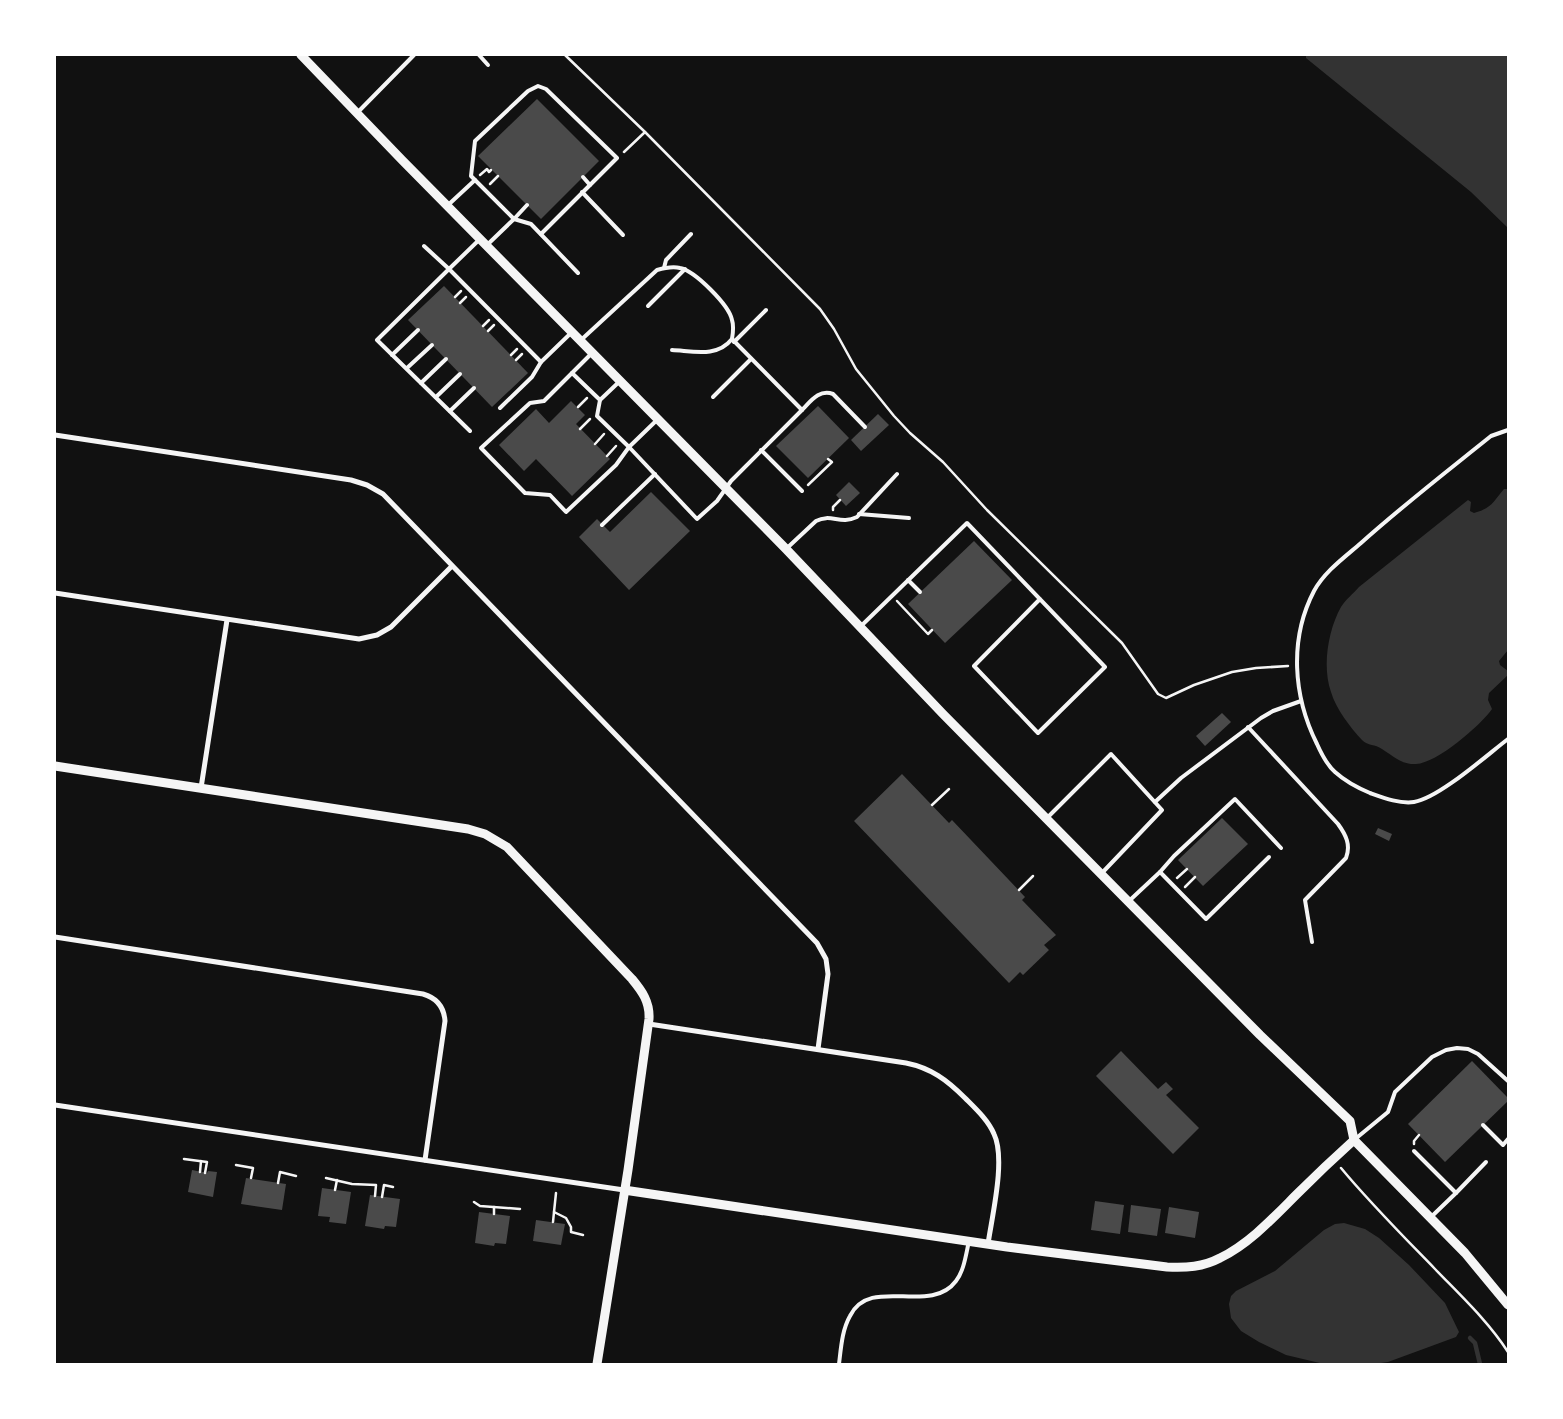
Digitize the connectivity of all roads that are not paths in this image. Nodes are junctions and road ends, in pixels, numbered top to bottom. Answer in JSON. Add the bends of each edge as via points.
{"nodes":[{"id":1,"x":301,"y":55,"type":"edge"},
{"id":2,"x":414,"y":55,"type":"edge"},
{"id":3,"x":479,"y":55,"type":"edge"},
{"id":4,"x":488,"y":65,"type":"dead end"},
{"id":5,"x":356,"y":113,"type":"junction"},
{"id":6,"x":583,"y":177,"type":"dead end"},
{"id":7,"x":475,"y":180,"type":"junction"},
{"id":8,"x":590,"y":185,"type":"junction"},
{"id":9,"x":582,"y":192,"type":"junction"},
{"id":10,"x":527,"y":205,"type":"dead end"},
{"id":11,"x":447,"y":206,"type":"junction"},
{"id":12,"x":514,"y":218,"type":"junction"},
{"id":13,"x":541,"y":234,"type":"junction"},
{"id":14,"x":691,"y":234,"type":"dead end"},
{"id":15,"x":623,"y":235,"type":"dead end"},
{"id":16,"x":484,"y":242,"type":"junction"},
{"id":17,"x":424,"y":246,"type":"dead end"},
{"id":18,"x":664,"y":268,"type":"junction"},
{"id":19,"x":449,"y":270,"type":"junction"},
{"id":20,"x":685,"y":270,"type":"junction"},
{"id":21,"x":578,"y":273,"type":"dead end"},
{"id":22,"x":648,"y":306,"type":"dead end"},
{"id":23,"x":766,"y":310,"type":"dead end"},
{"id":24,"x":418,"y":330,"type":"dead end"},
{"id":25,"x":573,"y":332,"type":"junction"},
{"id":26,"x":581,"y":340,"type":"junction"},
{"id":27,"x":733,"y":341,"type":"junction"},
{"id":28,"x":432,"y":345,"type":"dead end"},
{"id":29,"x":672,"y":350,"type":"dead end"},
{"id":30,"x":593,"y":353,"type":"junction"},
{"id":31,"x":392,"y":354,"type":"junction"},
{"id":32,"x":446,"y":359,"type":"dead end"},
{"id":33,"x":751,"y":359,"type":"junction"},
{"id":34,"x":541,"y":362,"type":"junction"},
{"id":35,"x":407,"y":368,"type":"junction"},
{"id":36,"x":572,"y":372,"type":"junction"},
{"id":37,"x":460,"y":374,"type":"dead end"},
{"id":38,"x":620,"y":381,"type":"junction"},
{"id":39,"x":421,"y":383,"type":"junction"},
{"id":40,"x":474,"y":388,"type":"dead end"},
{"id":41,"x":436,"y":397,"type":"junction"},
{"id":42,"x":712,"y":397,"type":"dead end"},
{"id":43,"x":600,"y":400,"type":"junction"},
{"id":44,"x":500,"y":408,"type":"dead end"},
{"id":45,"x":802,"y":410,"type":"junction"},
{"id":46,"x":450,"y":411,"type":"junction"},
{"id":47,"x":658,"y":419,"type":"junction"},
{"id":48,"x":865,"y":427,"type":"dead end"},
{"id":49,"x":1508,"y":430,"type":"edge"},
{"id":50,"x":470,"y":431,"type":"dead end"},
{"id":51,"x":55,"y":435,"type":"edge"},
{"id":52,"x":628,"y":447,"type":"junction"},
{"id":53,"x":761,"y":450,"type":"junction"},
{"id":54,"x":655,"y":474,"type":"junction"},
{"id":55,"x":896,"y":474,"type":"dead end"},
{"id":56,"x":726,"y":488,"type":"junction"},
{"id":57,"x":802,"y":491,"type":"dead end"},
{"id":58,"x":859,"y":514,"type":"junction"},
{"id":59,"x":909,"y":518,"type":"dead end"},
{"id":60,"x":602,"y":525,"type":"dead end"},
{"id":61,"x":786,"y":549,"type":"junction"},
{"id":62,"x":452,"y":566,"type":"junction"},
{"id":63,"x":908,"y":580,"type":"junction"},
{"id":64,"x":920,"y":592,"type":"dead end"},
{"id":65,"x":55,"y":593,"type":"edge"},
{"id":66,"x":1040,"y":599,"type":"junction"},
{"id":67,"x":227,"y":620,"type":"junction"},
{"id":68,"x":860,"y":627,"type":"junction"},
{"id":69,"x":1301,"y":701,"type":"junction"},
{"id":70,"x":1248,"y":728,"type":"junction"},
{"id":71,"x":1508,"y":739,"type":"edge"},
{"id":72,"x":55,"y":766,"type":"edge"},
{"id":73,"x":201,"y":788,"type":"junction"},
{"id":74,"x":1155,"y":802,"type":"junction"},
{"id":75,"x":1047,"y":819,"type":"junction"},
{"id":76,"x":1281,"y":848,"type":"dead end"},
{"id":77,"x":1268,"y":858,"type":"dead end"},
{"id":78,"x":1160,"y":872,"type":"junction"},
{"id":79,"x":1101,"y":874,"type":"junction"},
{"id":80,"x":1129,"y":901,"type":"junction"},
{"id":81,"x":55,"y":938,"type":"edge"},
{"id":82,"x":1312,"y":942,"type":"dead end"},
{"id":83,"x":649,"y":1024,"type":"junction"},
{"id":84,"x":818,"y":1049,"type":"junction"},
{"id":85,"x":1508,"y":1081,"type":"edge"},
{"id":86,"x":55,"y":1105,"type":"edge"},
{"id":87,"x":1483,"y":1125,"type":"dead end"},
{"id":88,"x":1508,"y":1139,"type":"edge"},
{"id":89,"x":1354,"y":1140,"type":"junction"},
{"id":90,"x":1414,"y":1151,"type":"dead end"},
{"id":91,"x":425,"y":1160,"type":"junction"},
{"id":92,"x":1486,"y":1162,"type":"dead end"},
{"id":93,"x":624,"y":1190,"type":"junction"},
{"id":94,"x":1456,"y":1193,"type":"junction"},
{"id":95,"x":1430,"y":1218,"type":"junction"},
{"id":96,"x":968,"y":1242,"type":"junction"},
{"id":97,"x":988,"y":1244,"type":"junction"},
{"id":98,"x":1508,"y":1305,"type":"edge"},
{"id":99,"x":597,"y":1364,"type":"edge"},
{"id":100,"x":839,"y":1364,"type":"edge"}],
"edges":[{"from":1,"to":5,"type":"street"},
{"from":2,"to":5,"type":"lane"},
{"from":3,"to":4,"type":"lane"},
{"from":5,"to":11,"type":"street"},
{"from":6,"to":8,"type":"lane"},
{"from":7,"to":8,"type":"lane","via":[[471,176],[475,141],[528,91],[538,86],[546,89],[616,158]]},
{"from":7,"to":11,"type":"lane"},
{"from":7,"to":12,"type":"lane"},
{"from":8,"to":9,"type":"lane"},
{"from":9,"to":13,"type":"lane"},
{"from":9,"to":15,"type":"lane"},
{"from":10,"to":12,"type":"lane"},
{"from":11,"to":16,"type":"street"},
{"from":12,"to":13,"type":"lane","via":[[531,224]]},
{"from":12,"to":16,"type":"lane"},
{"from":13,"to":21,"type":"lane"},
{"from":14,"to":18,"type":"lane","via":[[666,260]]},
{"from":16,"to":19,"type":"lane"},
{"from":16,"to":25,"type":"street"},
{"from":17,"to":19,"type":"lane"},
{"from":18,"to":20,"type":"lane"},
{"from":18,"to":26,"type":"lane","via":[[648,276]]},
{"from":19,"to":31,"type":"lane","via":[[378,340]]},
{"from":19,"to":34,"type":"lane"},
{"from":20,"to":22,"type":"lane"},
{"from":20,"to":27,"type":"lane","via":[[698,277],[728,310]]},
{"from":23,"to":27,"type":"lane"},
{"from":24,"to":31,"type":"lane"},
{"from":25,"to":26,"type":"street"},
{"from":25,"to":34,"type":"lane"},
{"from":26,"to":30,"type":"street"},
{"from":27,"to":29,"type":"lane","via":[[712,352]]},
{"from":27,"to":33,"type":"lane"},
{"from":28,"to":35,"type":"lane"},
{"from":30,"to":36,"type":"lane"},
{"from":30,"to":38,"type":"street"},
{"from":31,"to":35,"type":"lane"},
{"from":32,"to":39,"type":"lane"},
{"from":33,"to":42,"type":"lane"},
{"from":33,"to":45,"type":"lane"},
{"from":34,"to":44,"type":"lane","via":[[532,377]]},
{"from":35,"to":39,"type":"lane"},
{"from":36,"to":43,"type":"lane"},
{"from":36,"to":52,"type":"lane","via":[[544,401],[530,403],[481,448],[524,493],[550,495],[566,512],[616,465]]},
{"from":37,"to":41,"type":"lane"},
{"from":38,"to":43,"type":"lane"},
{"from":38,"to":47,"type":"street"},
{"from":39,"to":41,"type":"lane"},
{"from":40,"to":46,"type":"lane"},
{"from":41,"to":46,"type":"lane"},
{"from":43,"to":52,"type":"lane","via":[[597,416]]},
{"from":45,"to":48,"type":"lane","via":[[821,392],[828,392]]},
{"from":45,"to":53,"type":"lane"},
{"from":46,"to":50,"type":"lane"},
{"from":47,"to":52,"type":"lane"},
{"from":47,"to":56,"type":"street"},
{"from":49,"to":69,"type":"lane","via":[[1491,436],[1393,515],[1330,570],[1316,588],[1304,615],[1298,643]]},
{"from":51,"to":62,"type":"street","via":[[360,482],[389,499]]},
{"from":52,"to":54,"type":"lane"},
{"from":53,"to":56,"type":"lane"},
{"from":53,"to":57,"type":"lane"},
{"from":54,"to":56,"type":"lane","via":[[698,519]]},
{"from":54,"to":60,"type":"lane"},
{"from":55,"to":58,"type":"lane"},
{"from":56,"to":61,"type":"street"},
{"from":58,"to":59,"type":"lane"},
{"from":58,"to":61,"type":"lane","via":[[848,521],[828,518],[816,521]]},
{"from":61,"to":68,"type":"street"},
{"from":62,"to":67,"type":"street","via":[[391,626],[372,637],[352,639]]},
{"from":62,"to":84,"type":"street","via":[[817,943],[826,959],[828,974]]},
{"from":63,"to":64,"type":"lane"},
{"from":63,"to":66,"type":"lane","via":[[967,523]]},
{"from":63,"to":68,"type":"lane"},
{"from":65,"to":67,"type":"street"},
{"from":66,"to":66,"type":"lane","via":[[1105,667],[1038,733],[974,666]]},
{"from":67,"to":73,"type":"street"},
{"from":68,"to":75,"type":"street"},
{"from":69,"to":70,"type":"lane","via":[[1274,711]]},
{"from":69,"to":71,"type":"lane","via":[[1313,736],[1333,771],[1366,791],[1393,801],[1415,802],[1436,793]]},
{"from":70,"to":74,"type":"lane","via":[[1181,778]]},
{"from":70,"to":82,"type":"lane","via":[[1338,824],[1347,839],[1346,858],[1305,900]]},
{"from":72,"to":73,"type":"street"},
{"from":73,"to":83,"type":"street","via":[[468,829],[493,837],[507,847],[632,979],[645,996]]},
{"from":74,"to":75,"type":"lane","via":[[1111,754]]},
{"from":74,"to":79,"type":"lane","via":[[1162,810]]},
{"from":75,"to":79,"type":"street"},
{"from":76,"to":78,"type":"lane","via":[[1235,799]]},
{"from":77,"to":78,"type":"lane","via":[[1206,919]]},
{"from":78,"to":80,"type":"lane"},
{"from":79,"to":80,"type":"street"},
{"from":80,"to":89,"type":"street","via":[[1350,1121]]},
{"from":81,"to":91,"type":"street","via":[[432,997],[444,1009],[445,1021]]},
{"from":83,"to":84,"type":"street"},
{"from":83,"to":93,"type":"street"},
{"from":84,"to":97,"type":"street","via":[[925,1068],[956,1088],[989,1124],[998,1144],[1000,1164]]},
{"from":85,"to":89,"type":"lane","via":[[1478,1054],[1457,1048],[1446,1050],[1432,1057],[1395,1092],[1388,1112]]},
{"from":86,"to":91,"type":"street"},
{"from":87,"to":88,"type":"lane","via":[[1503,1145]]},
{"from":89,"to":95,"type":"street"},
{"from":89,"to":97,"type":"street","via":[[1265,1226],[1228,1254],[1203,1265],[1167,1267]]},
{"from":90,"to":94,"type":"lane"},
{"from":91,"to":93,"type":"street"},
{"from":92,"to":94,"type":"lane"},
{"from":93,"to":96,"type":"street"},
{"from":93,"to":99,"type":"street"},
{"from":94,"to":95,"type":"lane"},
{"from":95,"to":98,"type":"street","via":[[1465,1253]]},
{"from":96,"to":97,"type":"street"},
{"from":96,"to":100,"type":"lane","via":[[960,1276],[939,1294],[879,1297],[863,1301],[850,1314]]}]}
